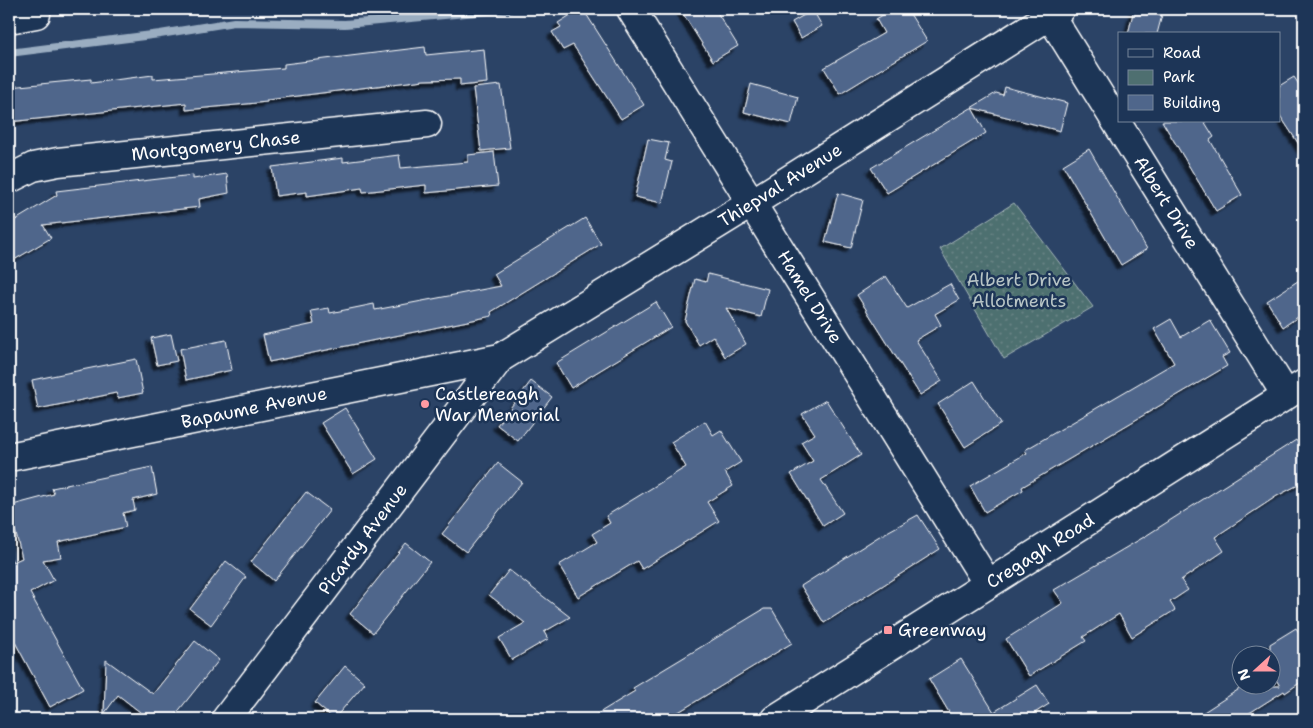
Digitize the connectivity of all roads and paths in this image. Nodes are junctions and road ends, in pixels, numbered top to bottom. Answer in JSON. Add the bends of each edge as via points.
{"nodes":[{"id":1,"x":36,"y":9,"type":"edge"},
{"id":2,"x":631,"y":9,"type":"edge"},
{"id":3,"x":1052,"y":11,"type":"edge"},
{"id":4,"x":9,"y":19,"type":"edge"},
{"id":5,"x":1118,"y":114,"type":"edge"},
{"id":6,"x":1123,"y":122,"type":"edge"},
{"id":7,"x":427,"y":124,"type":"dead end"},
{"id":8,"x":9,"y":179,"type":"edge"},
{"id":9,"x":752,"y":203,"type":"junction"},
{"id":10,"x":500,"y":358,"type":"junction"},
{"id":11,"x":1295,"y":390,"type":"edge"},
{"id":12,"x":9,"y":457,"type":"edge"},
{"id":13,"x":988,"y":584,"type":"junction"},
{"id":14,"x":226,"y":719,"type":"edge"},
{"id":15,"x":776,"y":719,"type":"edge"}],
"edges":[{"from":1,"to":4,"type":"street","via":[[36,14]]},
{"from":2,"to":9,"type":"street","name":"Hamel Drive"},
{"from":3,"to":5,"type":"street","name":"Albert Drive"},
{"from":3,"to":9,"type":"street","name":"Thiepval Avenue"},
{"from":6,"to":11,"type":"street","name":"Albert Drive"},
{"from":7,"to":8,"type":"street","name":"Montgomery Chase","via":[[58,162],[33,167]]},
{"from":9,"to":10,"type":"street","name":"Thiepval Avenue"},
{"from":9,"to":13,"type":"street","name":"Hamel Drive"},
{"from":10,"to":12,"type":"street","name":"Bapaume Avenue"},
{"from":10,"to":14,"type":"street","name":"Picardy Avenue"},
{"from":11,"to":13,"type":"street","name":"Cregagh Road"},
{"from":13,"to":15,"type":"street","name":"Cregagh Road"}]}
